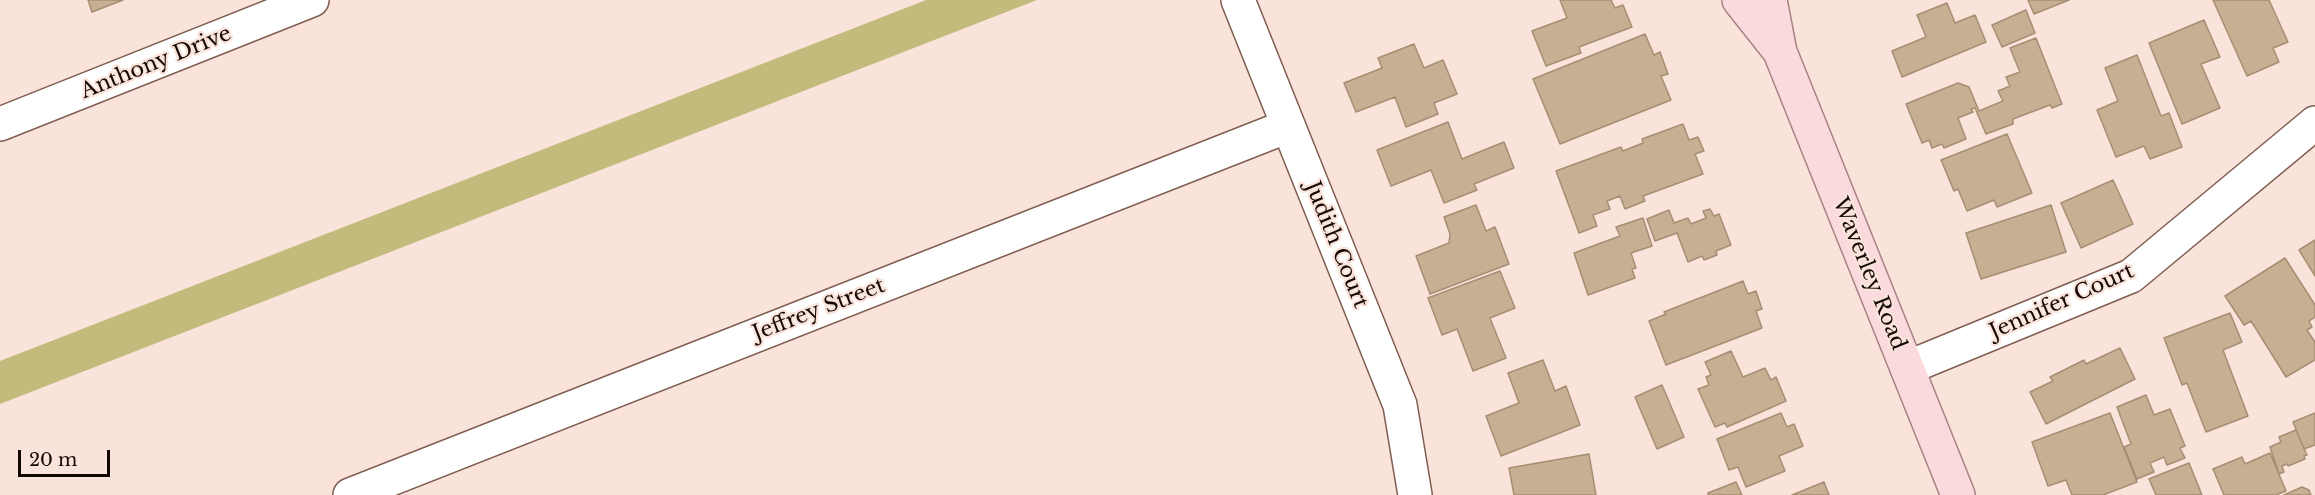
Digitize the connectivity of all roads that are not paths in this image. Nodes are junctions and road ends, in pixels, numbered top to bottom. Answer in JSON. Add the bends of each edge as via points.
{"nodes":[{"id":1,"x":312,"y":0,"type":"edge"},
{"id":2,"x":1238,"y":0,"type":"edge"},
{"id":3,"x":1739,"y":0,"type":"edge"},
{"id":4,"x":1770,"y":0,"type":"edge"},
{"id":5,"x":1780,"y":52,"type":"junction"},
{"id":6,"x":2315,"y":123,"type":"edge"},
{"id":7,"x":0,"y":124,"type":"edge"},
{"id":8,"x":1288,"y":126,"type":"junction"},
{"id":9,"x":1907,"y":368,"type":"junction"},
{"id":10,"x":350,"y":495,"type":"edge"},
{"id":11,"x":1415,"y":495,"type":"edge"},
{"id":12,"x":1958,"y":495,"type":"edge"}],
"edges":[{"from":1,"to":7,"type":"street","name":"Anthony Drive"},
{"from":2,"to":8,"type":"street","name":"Judith Court"},
{"from":3,"to":5,"type":"main road","name":"Waverley Road"},
{"from":4,"to":5,"type":"main road","name":"Waverley Road"},
{"from":5,"to":9,"type":"main road","name":"Waverley Road"},
{"from":6,"to":9,"type":"street","name":"Jennifer Court","via":[[2131,276]]},
{"from":8,"to":10,"type":"street","name":"Jeffrey Street"},
{"from":8,"to":11,"type":"street","name":"Judith Court","via":[[1400,405]]},
{"from":9,"to":12,"type":"main road","name":"Waverley Road"}]}
